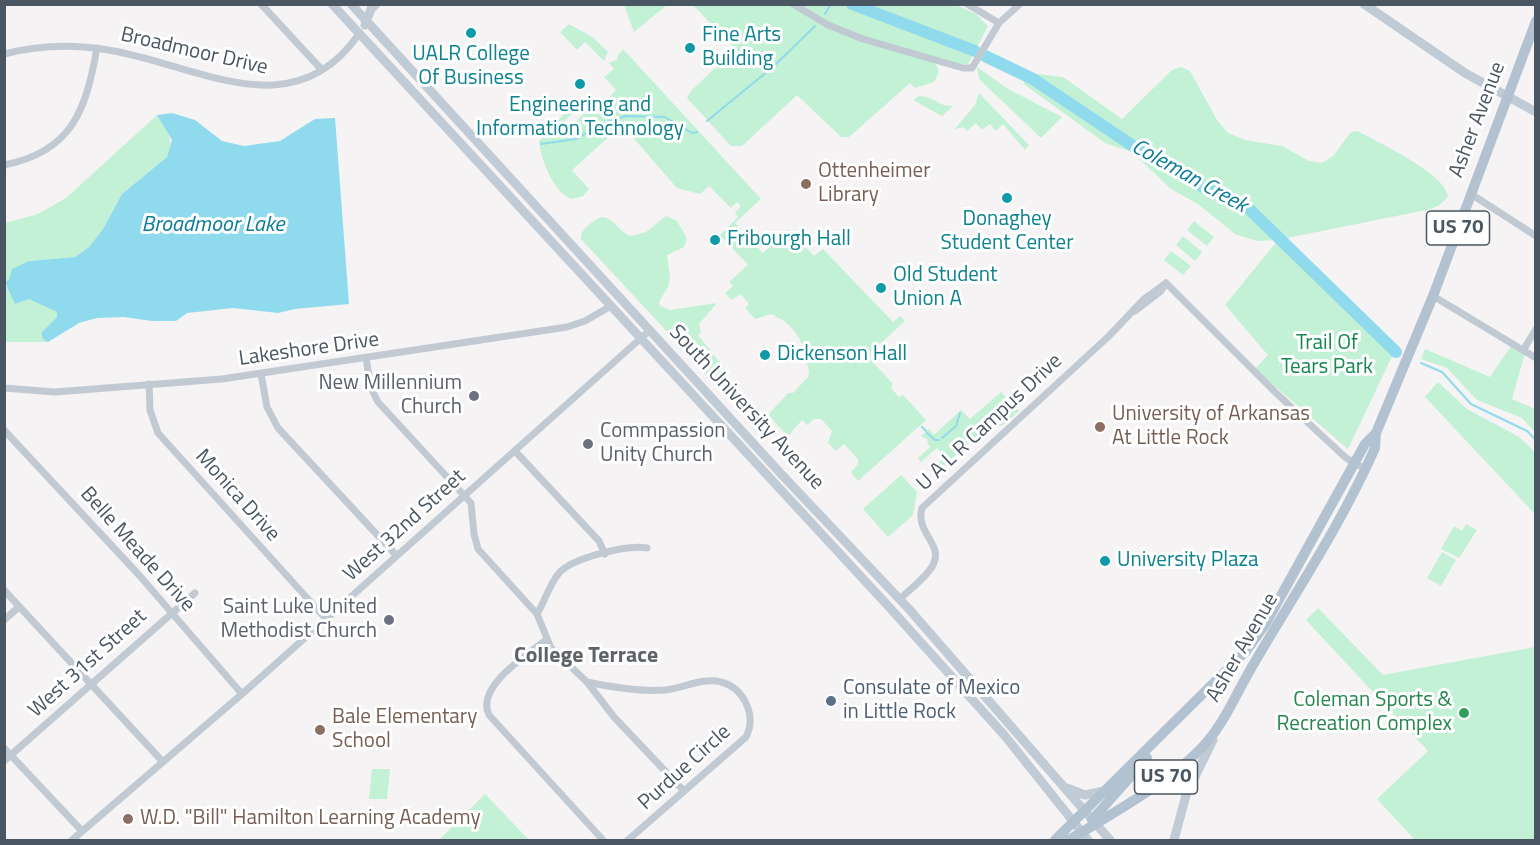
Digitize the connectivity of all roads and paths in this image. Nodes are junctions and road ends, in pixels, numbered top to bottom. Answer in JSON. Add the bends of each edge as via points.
{"nodes":[{"id":1,"x":261,"y":4,"type":"edge"},
{"id":2,"x":332,"y":4,"type":"edge"},
{"id":3,"x":351,"y":4,"type":"edge"},
{"id":4,"x":376,"y":4,"type":"edge"},
{"id":5,"x":792,"y":4,"type":"edge"},
{"id":6,"x":967,"y":4,"type":"edge"},
{"id":7,"x":1020,"y":4,"type":"edge"},
{"id":8,"x":1364,"y":4,"type":"edge"},
{"id":9,"x":367,"y":21,"type":"junction"},
{"id":10,"x":1536,"y":21,"type":"edge"},
{"id":11,"x":999,"y":23,"type":"junction"},
{"id":12,"x":359,"y":34,"type":"junction"},
{"id":13,"x":97,"y":48,"type":"junction"},
{"id":14,"x":4,"y":54,"type":"edge"},
{"id":15,"x":321,"y":70,"type":"junction"},
{"id":16,"x":1509,"y":97,"type":"junction"},
{"id":17,"x":1536,"y":112,"type":"edge"},
{"id":18,"x":4,"y":165,"type":"edge"},
{"id":19,"x":1471,"y":194,"type":"junction"},
{"id":20,"x":1536,"y":236,"type":"edge"},
{"id":21,"x":1433,"y":297,"type":"junction"},
{"id":22,"x":611,"y":306,"type":"junction"},
{"id":23,"x":1536,"y":329,"type":"edge"},
{"id":24,"x":650,"y":330,"type":"junction"},
{"id":25,"x":641,"y":338,"type":"junction"},
{"id":26,"x":1524,"y":349,"type":"junction"},
{"id":27,"x":366,"y":358,"type":"junction"},
{"id":28,"x":1536,"y":358,"type":"edge"},
{"id":29,"x":261,"y":374,"type":"junction"},
{"id":30,"x":149,"y":384,"type":"junction"},
{"id":31,"x":4,"y":388,"type":"edge"},
{"id":32,"x":4,"y":430,"type":"edge"},
{"id":33,"x":1376,"y":433,"type":"junction"},
{"id":34,"x":515,"y":451,"type":"junction"},
{"id":35,"x":1354,"y":463,"type":"junction"},
{"id":36,"x":1365,"y":469,"type":"junction"},
{"id":37,"x":464,"y":495,"type":"junction"},
{"id":38,"x":647,"y":548,"type":"dead end"},
{"id":39,"x":606,"y":554,"type":"junction"},
{"id":40,"x":396,"y":555,"type":"junction"},
{"id":41,"x":4,"y":590,"type":"edge"},
{"id":42,"x":195,"y":593,"type":"dead end"},
{"id":43,"x":900,"y":599,"type":"junction"},
{"id":44,"x":19,"y":607,"type":"junction"},
{"id":45,"x":171,"y":612,"type":"junction"},
{"id":46,"x":537,"y":614,"type":"junction"},
{"id":47,"x":326,"y":619,"type":"junction"},
{"id":48,"x":4,"y":620,"type":"edge"},
{"id":49,"x":546,"y":640,"type":"junction"},
{"id":50,"x":587,"y":682,"type":"junction"},
{"id":51,"x":90,"y":683,"type":"junction"},
{"id":52,"x":242,"y":694,"type":"junction"},
{"id":53,"x":1224,"y":718,"type":"junction"},
{"id":54,"x":1167,"y":732,"type":"junction"},
{"id":55,"x":4,"y":747,"type":"edge"},
{"id":56,"x":11,"y":755,"type":"junction"},
{"id":57,"x":4,"y":761,"type":"edge"},
{"id":58,"x":163,"y":762,"type":"junction"},
{"id":59,"x":1063,"y":786,"type":"junction"},
{"id":60,"x":684,"y":791,"type":"junction"},
{"id":61,"x":1104,"y":791,"type":"junction"},
{"id":62,"x":1084,"y":810,"type":"junction"},
{"id":63,"x":1074,"y":820,"type":"junction"},
{"id":64,"x":1094,"y":821,"type":"junction"},
{"id":65,"x":82,"y":831,"type":"junction"},
{"id":66,"x":1085,"y":836,"type":"edge"},
{"id":67,"x":72,"y":840,"type":"edge"},
{"id":68,"x":603,"y":840,"type":"edge"},
{"id":69,"x":628,"y":840,"type":"edge"},
{"id":70,"x":1055,"y":840,"type":"edge"},
{"id":71,"x":1069,"y":840,"type":"edge"},
{"id":72,"x":1110,"y":840,"type":"edge"},
{"id":73,"x":1174,"y":840,"type":"edge"}],
"edges":[{"from":1,"to":15,"type":"street"},
{"from":2,"to":12,"type":"main road","name":"South University Avenue"},
{"from":3,"to":9,"type":"main road","name":"South University Avenue"},
{"from":4,"to":9,"type":"main road"},
{"from":5,"to":11,"type":"street","via":[[863,39],[958,68],[972,68]]},
{"from":6,"to":11,"type":"street"},
{"from":7,"to":11,"type":"street"},
{"from":8,"to":16,"type":"main road","via":[[1465,73]]},
{"from":9,"to":12,"type":"main road"},
{"from":9,"to":24,"type":"main road","name":"South University Avenue"},
{"from":10,"to":16,"type":"main road","name":"Asher Avenue","number":"US 70"},
{"from":12,"to":15,"type":"street","name":"Broadmoor Drive","via":[[342,56]]},
{"from":12,"to":22,"type":"main road","name":"South University Avenue"},
{"from":13,"to":14,"type":"street","name":"Broadmoor Drive","via":[[57,46]]},
{"from":13,"to":15,"type":"street","name":"Broadmoor Drive","via":[[257,87],[289,85]]},
{"from":13,"to":18,"type":"street","via":[[86,97],[72,127],[42,153]]},
{"from":16,"to":17,"type":"main road"},
{"from":16,"to":19,"type":"main road","name":"Asher Avenue","number":"US 70"},
{"from":19,"to":20,"type":"street"},
{"from":19,"to":21,"type":"main road","name":"Asher Avenue","number":"US 70"},
{"from":21,"to":26,"type":"street"},
{"from":21,"to":33,"type":"main road","name":"Asher Avenue","number":"US 70"},
{"from":22,"to":25,"type":"main road","name":"South University Avenue"},
{"from":22,"to":27,"type":"street","name":"Lakeshore Drive","via":[[567,327]]},
{"from":23,"to":26,"type":"street"},
{"from":24,"to":25,"type":"street","name":"West 32nd Street"},
{"from":24,"to":43,"type":"main road","name":"South University Avenue"},
{"from":25,"to":34,"type":"street","name":"West 32nd Street"},
{"from":25,"to":63,"type":"main road","name":"South University Avenue","via":[[891,608]]},
{"from":26,"to":28,"type":"street"},
{"from":27,"to":29,"type":"street","name":"Lakeshore Drive"},
{"from":27,"to":37,"type":"street","via":[[371,388],[378,402]]},
{"from":29,"to":30,"type":"street","name":"Lakeshore Drive"},
{"from":29,"to":40,"type":"street","via":[[267,407],[278,428]]},
{"from":30,"to":31,"type":"street","name":"Lakeshore Drive","via":[[55,392]]},
{"from":30,"to":47,"type":"street","name":"Monica Drive","via":[[150,410],[158,433]]},
{"from":32,"to":45,"type":"street","name":"Belle Meade Drive"},
{"from":33,"to":35,"type":"main road","name":"Asher Avenue","number":"US 70"},
{"from":33,"to":36,"type":"main road","name":"Asher Avenue","number":"US 70","via":[[1375,448]]},
{"from":34,"to":37,"type":"street","name":"West 32nd Street"},
{"from":34,"to":39,"type":"street","via":[[599,541]]},
{"from":35,"to":36,"type":"street","name":"U A L R Campus Drive"},
{"from":35,"to":43,"type":"street","name":"U A L R Campus Drive","via":[[1275,392],[1166,283],[1157,287],[922,508],[921,525],[935,549],[935,560]]},
{"from":35,"to":54,"type":"main road","name":"Asher Avenue","number":"US 70","via":[[1257,636]]},
{"from":36,"to":53,"type":"main road","name":"Asher Avenue","number":"US 70","via":[[1328,543]]},
{"from":37,"to":40,"type":"street","name":"West 32nd Street"},
{"from":37,"to":46,"type":"street","via":[[473,506],[478,549]]},
{"from":38,"to":39,"type":"street"},
{"from":39,"to":46,"type":"street","via":[[565,567]]},
{"from":40,"to":47,"type":"street","name":"West 32nd Street"},
{"from":41,"to":44,"type":"street"},
{"from":42,"to":45,"type":"street","name":"West 31st Street"},
{"from":43,"to":59,"type":"main road","name":"South University Avenue"},
{"from":44,"to":48,"type":"street"},
{"from":44,"to":51,"type":"street"},
{"from":45,"to":51,"type":"street","name":"West 31st Street"},
{"from":45,"to":52,"type":"street","name":"Belle Meade Drive"},
{"from":46,"to":49,"type":"street"},
{"from":47,"to":52,"type":"street","name":"West 32nd Street"},
{"from":49,"to":50,"type":"street"},
{"from":49,"to":68,"type":"street","via":[[492,687],[485,698],[485,708]]},
{"from":50,"to":60,"type":"street","via":[[599,700]]},
{"from":50,"to":60,"type":"street","name":"Purdue Circle","via":[[661,690],[719,681],[744,701],[752,715],[746,737]]},
{"from":51,"to":56,"type":"street","name":"West 31st Street"},
{"from":51,"to":58,"type":"street"},
{"from":52,"to":58,"type":"street","name":"West 32nd Street"},
{"from":53,"to":64,"type":"main road","name":"Asher Avenue","number":"US 70","via":[[1184,763]]},
{"from":53,"to":73,"type":"main road","via":[[1191,782]]},
{"from":54,"to":61,"type":"main road","name":"Asher Avenue","number":"US 70"},
{"from":54,"to":64,"type":"main road"},
{"from":55,"to":56,"type":"street"},
{"from":56,"to":57,"type":"street","name":"West 31st Street"},
{"from":56,"to":65,"type":"street"},
{"from":58,"to":65,"type":"street","name":"West 32nd Street"},
{"from":59,"to":61,"type":"main road","via":[[1085,795]]},
{"from":59,"to":62,"type":"main road","name":"South University Avenue"},
{"from":60,"to":69,"type":"street","name":"Purdue Circle"},
{"from":61,"to":62,"type":"main road","name":"Asher Avenue","number":"US 70"},
{"from":62,"to":63,"type":"main road","name":"Asher Avenue","number":"US 70"},
{"from":62,"to":64,"type":"main road","name":"South University Avenue"},
{"from":63,"to":66,"type":"main road","name":"South University Avenue"},
{"from":63,"to":70,"type":"main road","number":"US 70"},
{"from":64,"to":66,"type":"main road"},
{"from":64,"to":72,"type":"main road","name":"South University Avenue"},
{"from":65,"to":67,"type":"street","name":"West 32nd Street"},
{"from":66,"to":71,"type":"main road"}]}
